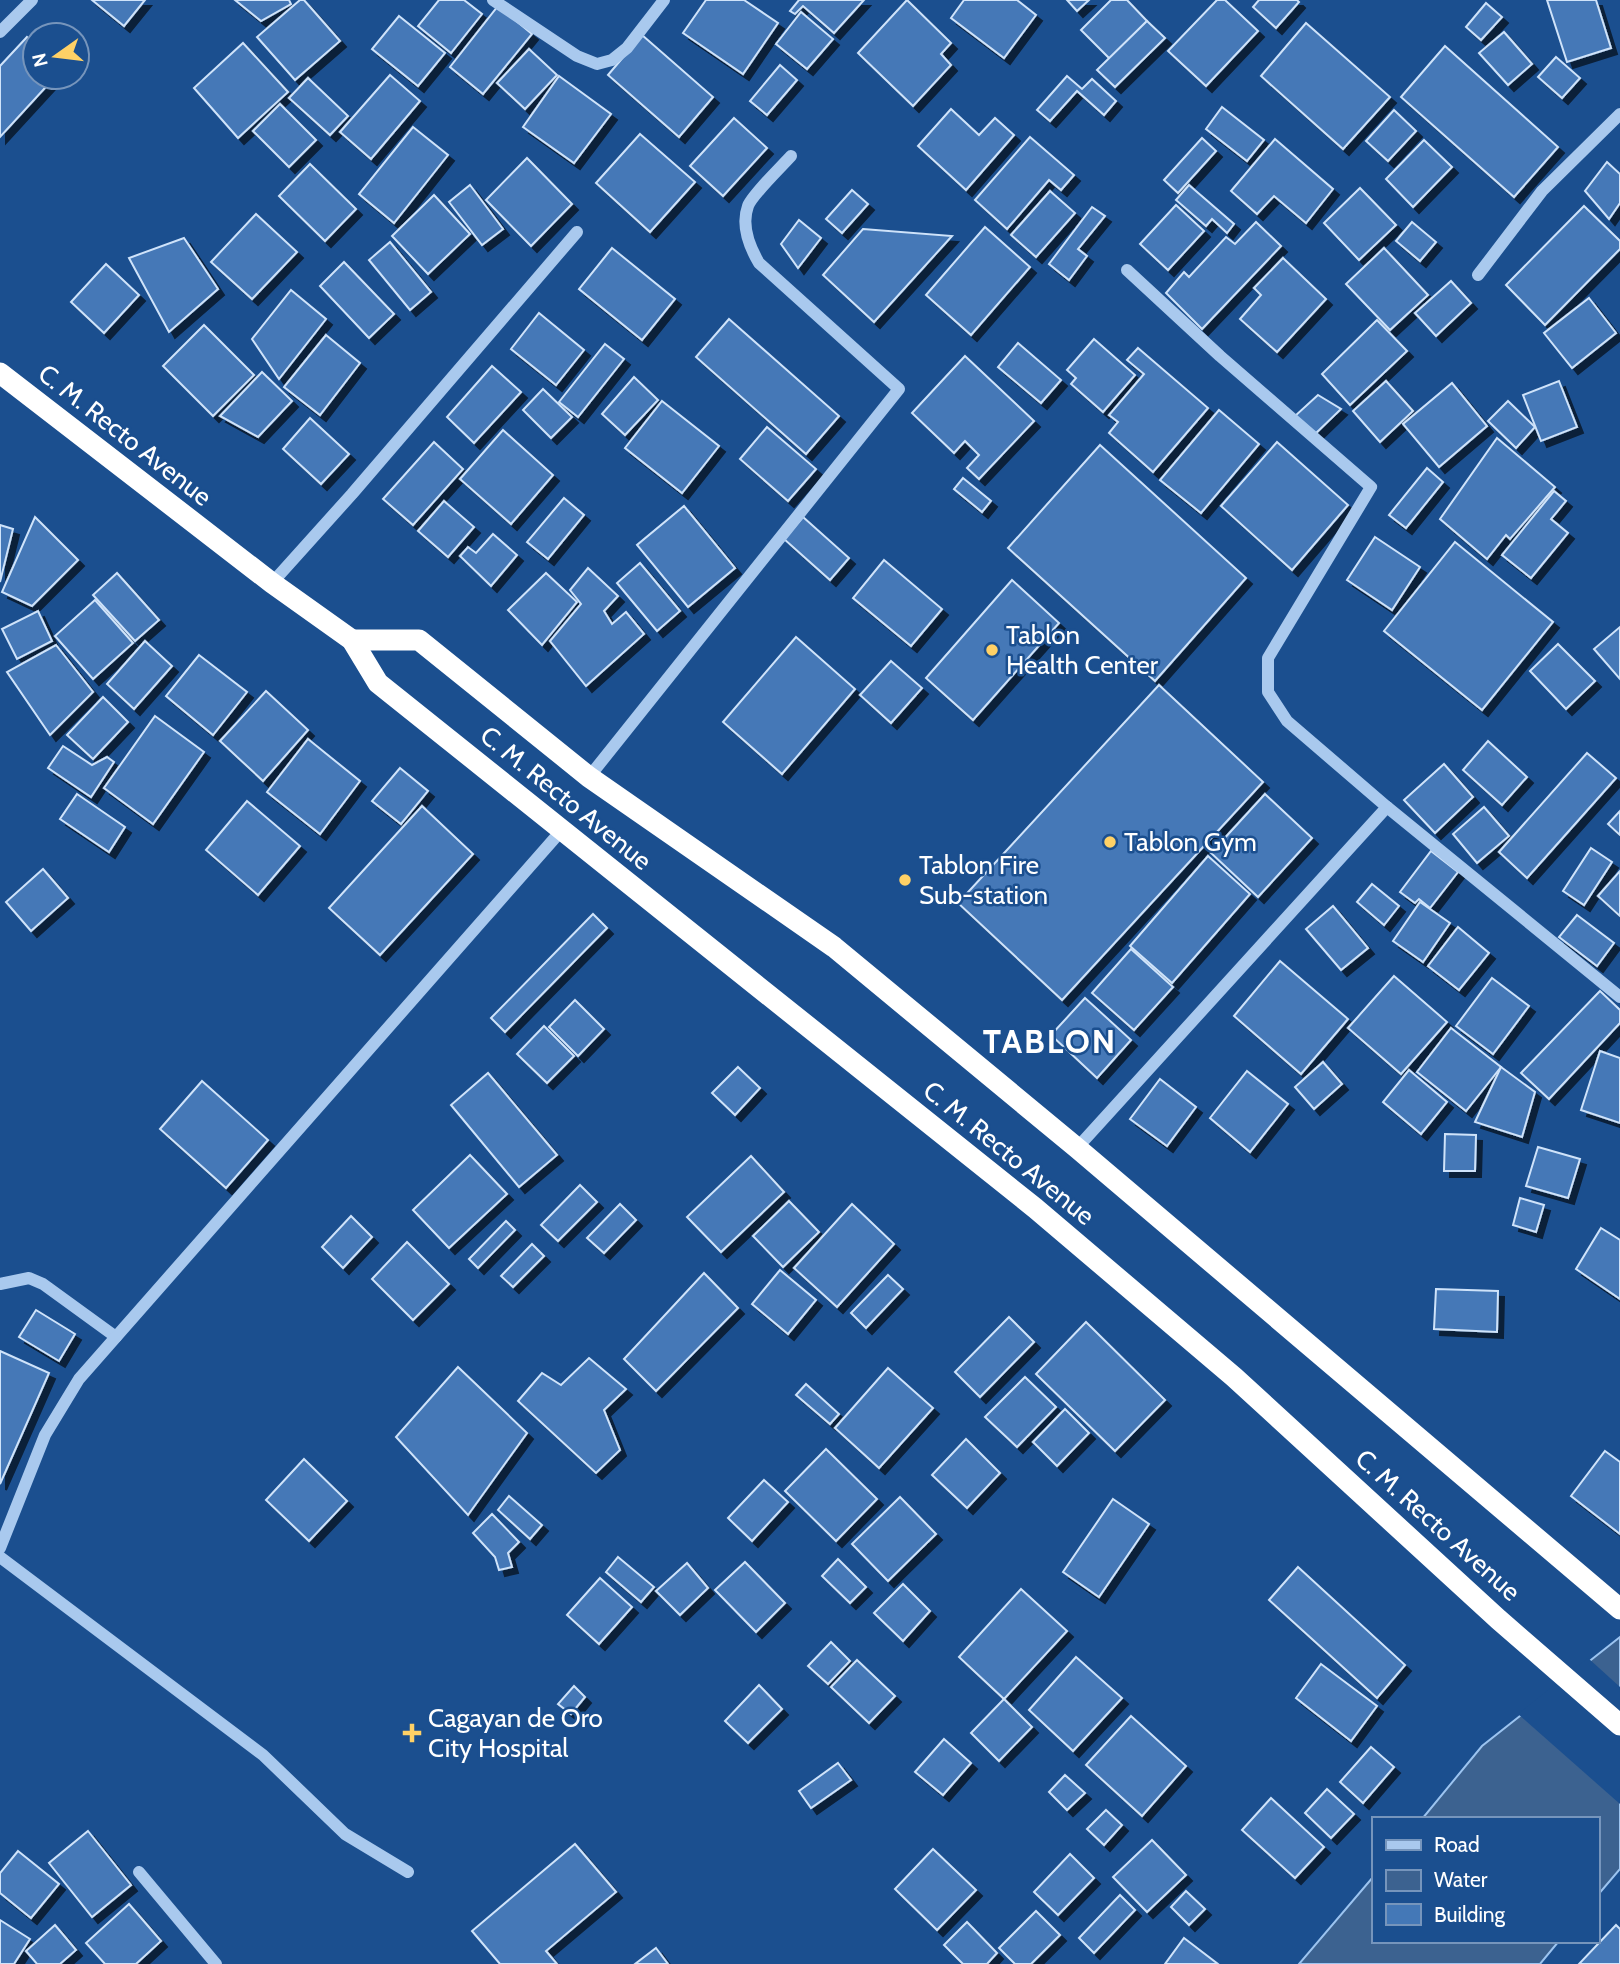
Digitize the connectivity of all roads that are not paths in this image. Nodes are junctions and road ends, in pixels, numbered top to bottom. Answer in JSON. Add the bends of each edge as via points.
{"nodes":[{"id":1,"x":32,"y":0,"type":"edge"},
{"id":2,"x":493,"y":0,"type":"edge"},
{"id":3,"x":664,"y":0,"type":"edge"},
{"id":4,"x":0,"y":32,"type":"edge"},
{"id":5,"x":1620,"y":114,"type":"edge"},
{"id":6,"x":791,"y":156,"type":"dead end"},
{"id":7,"x":578,"y":232,"type":"dead end"},
{"id":8,"x":1127,"y":270,"type":"dead end"},
{"id":9,"x":1478,"y":275,"type":"dead end"},
{"id":10,"x":0,"y":373,"type":"edge"},
{"id":11,"x":272,"y":583,"type":"junction"},
{"id":12,"x":352,"y":640,"type":"junction"},
{"id":13,"x":589,"y":777,"type":"junction"},
{"id":14,"x":1387,"y":807,"type":"junction"},
{"id":15,"x":561,"y":831,"type":"junction"},
{"id":16,"x":1620,"y":997,"type":"edge"},
{"id":17,"x":1077,"y":1148,"type":"junction"},
{"id":18,"x":0,"y":1284,"type":"edge"},
{"id":19,"x":116,"y":1337,"type":"junction"},
{"id":20,"x":0,"y":1548,"type":"edge"},
{"id":21,"x":0,"y":1557,"type":"edge"},
{"id":22,"x":1620,"y":1609,"type":"edge"},
{"id":23,"x":1620,"y":1725,"type":"edge"},
{"id":24,"x":139,"y":1872,"type":"dead end"},
{"id":25,"x":408,"y":1872,"type":"dead end"},
{"id":26,"x":216,"y":1964,"type":"edge"}],
"edges":[{"from":1,"to":4,"type":"street"},
{"from":2,"to":3,"type":"street","via":[[577,56],[597,64],[612,60],[627,48]]},
{"from":5,"to":9,"type":"street","via":[[1542,191]]},
{"from":6,"to":13,"type":"street","via":[[748,205],[750,247],[759,263],[899,389]]},
{"from":7,"to":11,"type":"street"},
{"from":8,"to":14,"type":"street","via":[[1371,487],[1268,658],[1268,692],[1287,720]]},
{"from":10,"to":11,"type":"highway","name":"C. M. Recto Avenue"},
{"from":11,"to":12,"type":"highway","name":"C. M. Recto Avenue"},
{"from":12,"to":13,"type":"highway","name":"C. M. Recto Avenue","via":[[419,640]]},
{"from":12,"to":15,"type":"highway","name":"C. M. Recto Avenue","via":[[378,683]]},
{"from":13,"to":17,"type":"highway","name":"C. M. Recto Avenue","via":[[834,947]]},
{"from":14,"to":16,"type":"street"},
{"from":14,"to":17,"type":"street"},
{"from":15,"to":19,"type":"street"},
{"from":15,"to":23,"type":"highway","name":"C. M. Recto Avenue","via":[[1035,1209],[1234,1377]]},
{"from":17,"to":22,"type":"highway","name":"C. M. Recto Avenue"},
{"from":18,"to":19,"type":"street","via":[[29,1278],[43,1284]]},
{"from":19,"to":20,"type":"street","via":[[79,1379],[45,1435]]},
{"from":21,"to":25,"type":"street","via":[[263,1755],[345,1834]]},
{"from":24,"to":26,"type":"street"}]}
